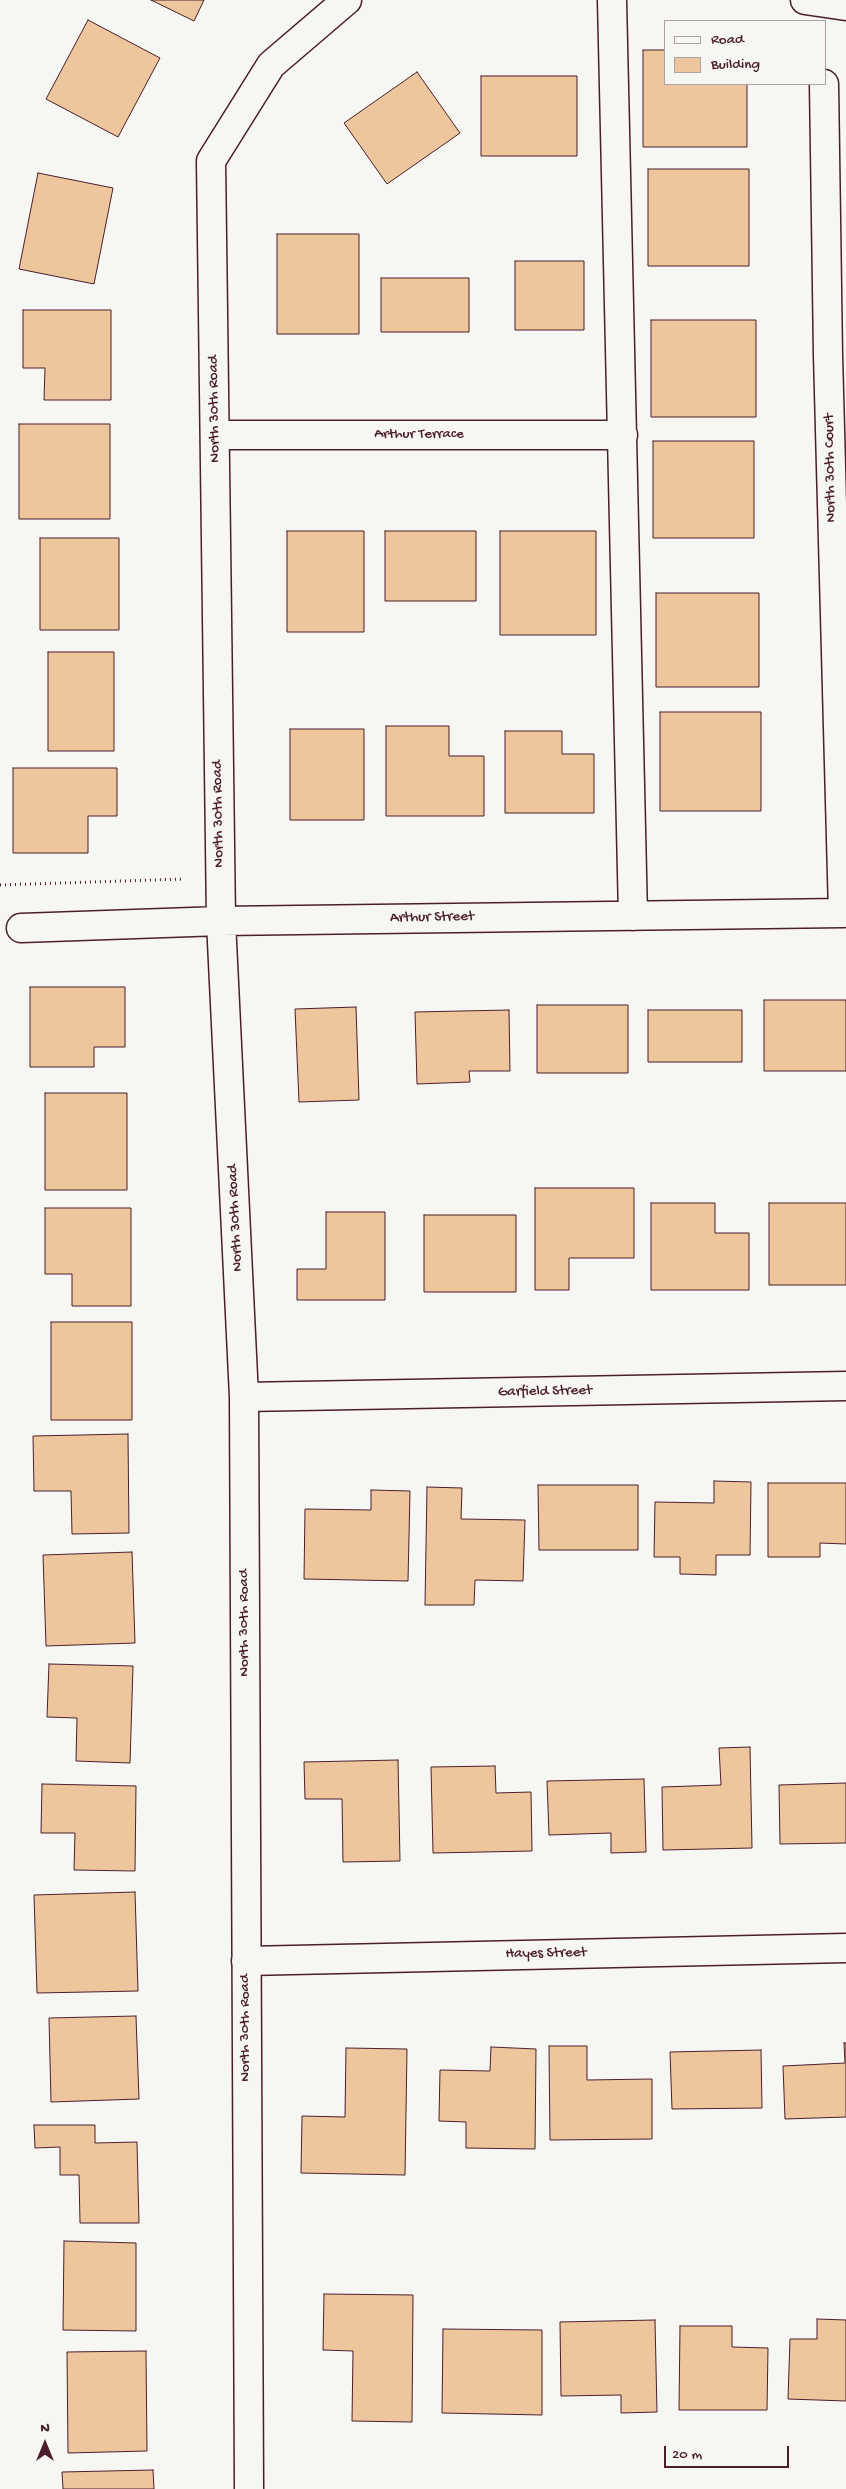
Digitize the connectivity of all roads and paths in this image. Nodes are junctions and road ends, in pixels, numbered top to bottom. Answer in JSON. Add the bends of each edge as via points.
{"nodes":[{"id":1,"x":347,"y":0,"type":"edge"},
{"id":2,"x":612,"y":0,"type":"edge"},
{"id":3,"x":824,"y":85,"type":"edge"},
{"id":4,"x":623,"y":434,"type":"junction"},
{"id":5,"x":216,"y":435,"type":"junction"},
{"id":6,"x":220,"y":877,"type":"junction"},
{"id":7,"x":0,"y":884,"type":"edge"},
{"id":8,"x":842,"y":913,"type":"joint"},
{"id":9,"x":633,"y":916,"type":"junction"},
{"id":10,"x":221,"y":921,"type":"junction"},
{"id":11,"x":21,"y":928,"type":"dead end"},
{"id":12,"x":846,"y":1386,"type":"edge"},
{"id":13,"x":244,"y":1397,"type":"junction"},
{"id":14,"x":846,"y":1948,"type":"edge"},
{"id":15,"x":246,"y":1961,"type":"junction"},
{"id":16,"x":249,"y":2489,"type":"edge"}],
"edges":[{"from":1,"to":5,"type":"street","name":"North 30th Road","via":[[271,65],[211,161]]},
{"from":2,"to":4,"type":"street"},
{"from":3,"to":8,"type":"street","name":"North 30th Court"},
{"from":4,"to":5,"type":"street","name":"Arthur Terrace"},
{"from":4,"to":9,"type":"street"},
{"from":5,"to":6,"type":"street","name":"North 30th Road"},
{"from":6,"to":7,"type":"path"},
{"from":6,"to":10,"type":"street","name":"North 30th Road"},
{"from":8,"to":9,"type":"street","name":"Arthur Street"},
{"from":9,"to":10,"type":"street","name":"Arthur Street"},
{"from":10,"to":11,"type":"street","name":"Arthur Street"},
{"from":10,"to":13,"type":"street","name":"North 30th Road"},
{"from":12,"to":13,"type":"street","name":"Garfield Street"},
{"from":13,"to":15,"type":"street","name":"North 30th Road"},
{"from":14,"to":15,"type":"street","name":"Hayes Street"},
{"from":15,"to":16,"type":"street","name":"North 30th Road"}]}
